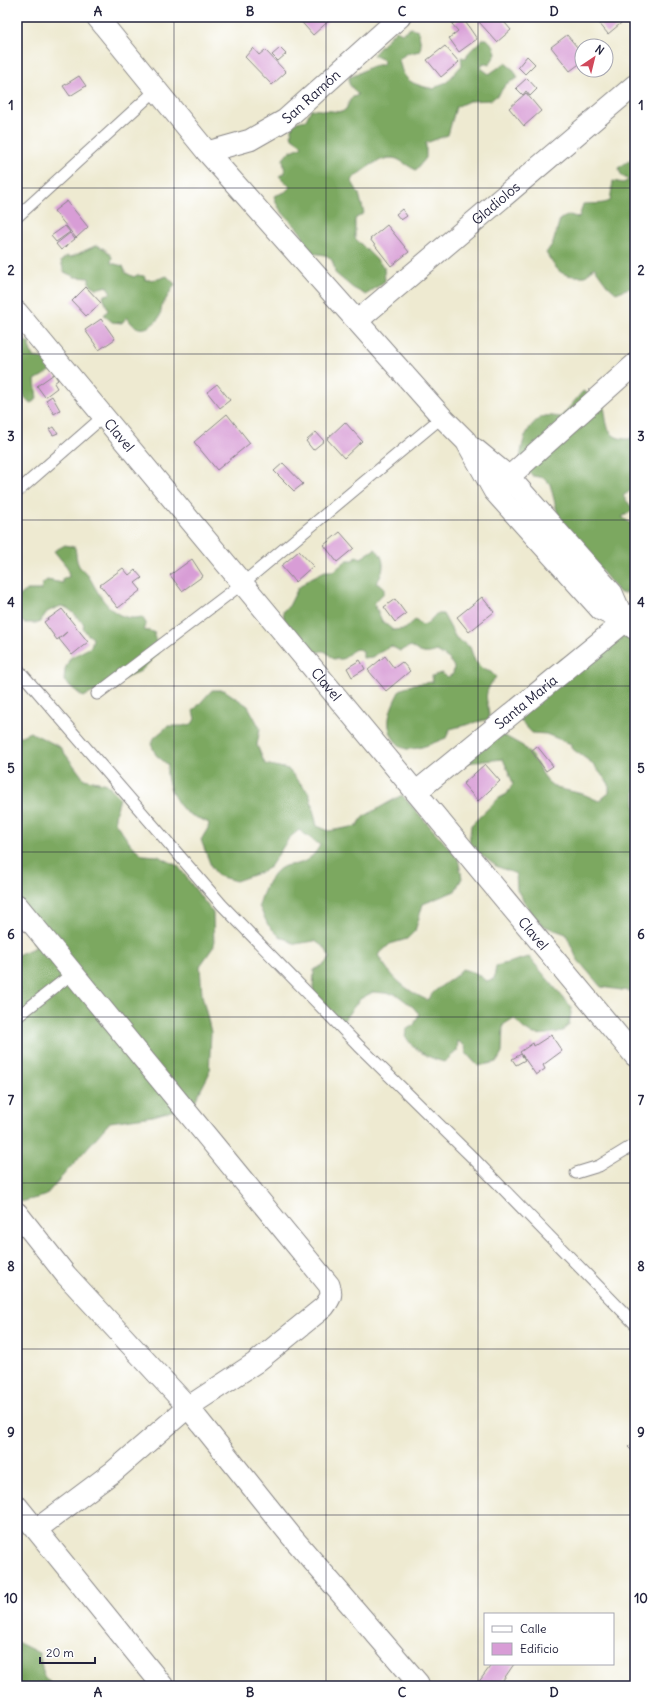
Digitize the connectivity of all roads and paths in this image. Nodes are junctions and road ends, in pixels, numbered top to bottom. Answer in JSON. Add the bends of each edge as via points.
{"nodes":[{"id":1,"x":97,"y":17,"type":"edge"},
{"id":2,"x":400,"y":17,"type":"edge"},
{"id":3,"x":635,"y":86,"type":"edge"},
{"id":4,"x":156,"y":90,"type":"junction"},
{"id":5,"x":207,"y":152,"type":"junction"},
{"id":6,"x":17,"y":217,"type":"edge"},
{"id":7,"x":17,"y":312,"type":"edge"},
{"id":8,"x":357,"y":321,"type":"junction"},
{"id":9,"x":635,"y":364,"type":"edge"},
{"id":10,"x":104,"y":416,"type":"junction"},
{"id":11,"x":442,"y":417,"type":"junction"},
{"id":12,"x":466,"y":441,"type":"junction"},
{"id":13,"x":509,"y":477,"type":"junction"},
{"id":14,"x":494,"y":491,"type":"junction"},
{"id":15,"x":17,"y":492,"type":"edge"},
{"id":16,"x":243,"y":583,"type":"junction"},
{"id":17,"x":631,"y":621,"type":"edge"},
{"id":18,"x":17,"y":668,"type":"edge"},
{"id":19,"x":97,"y":694,"type":"dead end"},
{"id":20,"x":416,"y":792,"type":"junction"},
{"id":21,"x":17,"y":905,"type":"edge"},
{"id":22,"x":73,"y":973,"type":"junction"},
{"id":23,"x":17,"y":1017,"type":"edge"},
{"id":24,"x":635,"y":1056,"type":"edge"},
{"id":25,"x":635,"y":1144,"type":"edge"},
{"id":26,"x":576,"y":1173,"type":"dead end"},
{"id":27,"x":17,"y":1213,"type":"edge"},
{"id":28,"x":635,"y":1324,"type":"edge"},
{"id":29,"x":188,"y":1407,"type":"junction"},
{"id":30,"x":17,"y":1506,"type":"edge"},
{"id":31,"x":37,"y":1529,"type":"junction"},
{"id":32,"x":163,"y":1686,"type":"edge"},
{"id":33,"x":419,"y":1686,"type":"edge"}],
"edges":[{"from":1,"to":4,"type":"street"},
{"from":2,"to":5,"type":"street","name":"San Ramón","via":[[285,120],[250,140]]},
{"from":3,"to":8,"type":"street","name":"Gladiolos"},
{"from":4,"to":5,"type":"street"},
{"from":4,"to":6,"type":"lane"},
{"from":5,"to":8,"type":"street"},
{"from":7,"to":10,"type":"street","name":"Clavel"},
{"from":8,"to":11,"type":"street"},
{"from":9,"to":13,"type":"street"},
{"from":10,"to":15,"type":"lane"},
{"from":10,"to":16,"type":"street","name":"Clavel"},
{"from":11,"to":12,"type":"street"},
{"from":11,"to":16,"type":"lane"},
{"from":12,"to":13,"type":"street"},
{"from":12,"to":14,"type":"street"},
{"from":13,"to":14,"type":"street"},
{"from":13,"to":17,"type":"street","via":[[612,592]]},
{"from":14,"to":17,"type":"street","via":[[601,610]]},
{"from":16,"to":19,"type":"lane"},
{"from":16,"to":20,"type":"street","name":"Clavel"},
{"from":17,"to":20,"type":"street","name":"Santa María"},
{"from":18,"to":28,"type":"lane","via":[[222,905]]},
{"from":20,"to":24,"type":"street","name":"Clavel"},
{"from":21,"to":22,"type":"street"},
{"from":22,"to":23,"type":"lane"},
{"from":22,"to":29,"type":"street","via":[[330,1285],[332,1292],[324,1307],[255,1362]]},
{"from":25,"to":26,"type":"lane","via":[[600,1166]]},
{"from":27,"to":29,"type":"street","via":[[66,1275]]},
{"from":29,"to":31,"type":"street","via":[[113,1472]]},
{"from":29,"to":33,"type":"street","via":[[292,1537]]},
{"from":30,"to":31,"type":"street"},
{"from":31,"to":32,"type":"street"}]}
